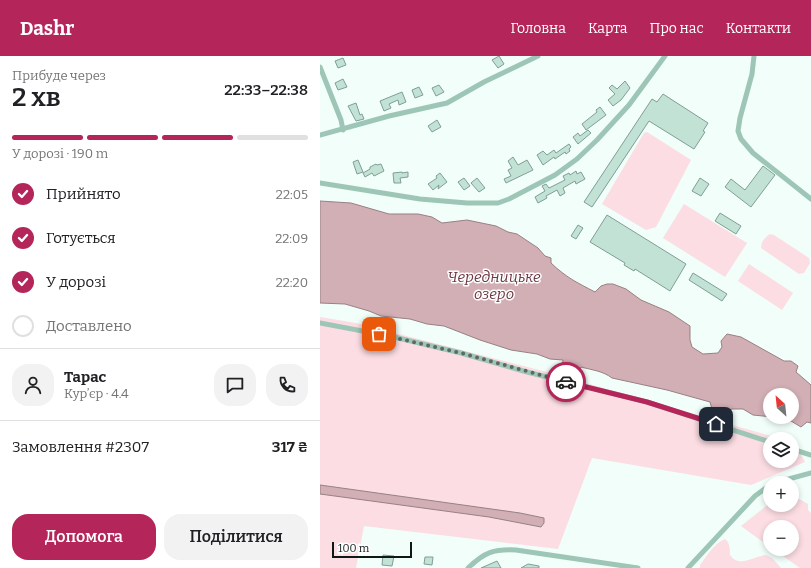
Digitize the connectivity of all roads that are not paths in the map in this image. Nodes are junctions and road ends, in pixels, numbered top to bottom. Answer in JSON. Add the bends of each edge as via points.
{"nodes":[{"id":1,"x":538,"y":56,"type":"edge"},
{"id":2,"x":665,"y":56,"type":"edge"},
{"id":3,"x":754,"y":56,"type":"edge"},
{"id":4,"x":320,"y":67,"type":"edge"},
{"id":5,"x":343,"y":130,"type":"junction"},
{"id":6,"x":320,"y":135,"type":"edge"},
{"id":7,"x":320,"y":183,"type":"edge"},
{"id":8,"x":811,"y":199,"type":"edge"},
{"id":9,"x":320,"y":323,"type":"edge"},
{"id":10,"x":763,"y":440,"type":"edge"},
{"id":11,"x":799,"y":451,"type":"edge"},
{"id":12,"x":811,"y":455,"type":"edge"},
{"id":13,"x":811,"y":473,"type":"edge"},
{"id":14,"x":799,"y":476,"type":"edge"},
{"id":15,"x":763,"y":490,"type":"edge"},
{"id":16,"x":468,"y":568,"type":"edge"},
{"id":17,"x":638,"y":568,"type":"edge"},
{"id":18,"x":688,"y":568,"type":"edge"}],
"edges":[{"from":1,"to":5,"type":"street","via":[[447,103]]},
{"from":2,"to":7,"type":"street","via":[[629,106],[577,159],[555,175],[498,203],[420,199]]},
{"from":3,"to":8,"type":"street","via":[[748,92],[740,118],[738,131],[741,139],[753,153]]},
{"from":4,"to":5,"type":"street","via":[[342,120]]},
{"from":5,"to":6,"type":"street"},
{"from":9,"to":10,"type":"street","via":[[409,340],[647,402]]},
{"from":11,"to":12,"type":"street"},
{"from":13,"to":14,"type":"street"},
{"from":15,"to":18,"type":"street"},
{"from":16,"to":17,"type":"street","via":[[487,553],[497,549]]}]}
